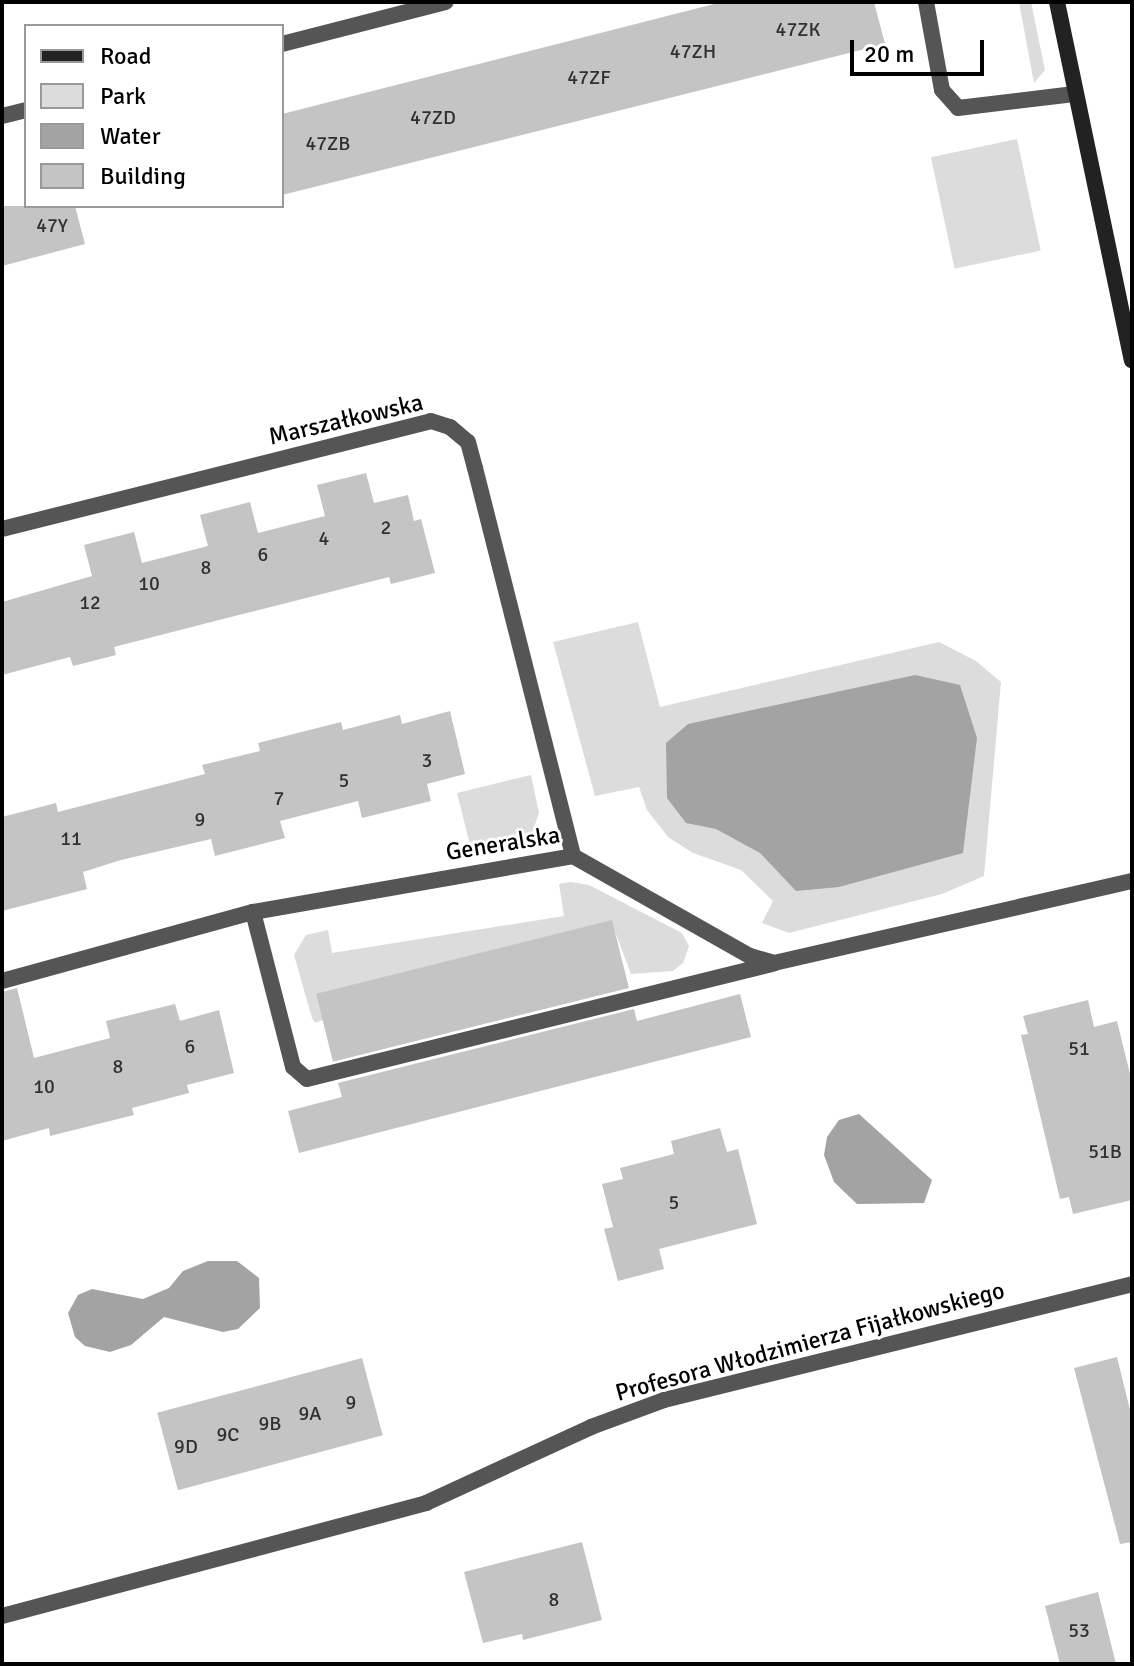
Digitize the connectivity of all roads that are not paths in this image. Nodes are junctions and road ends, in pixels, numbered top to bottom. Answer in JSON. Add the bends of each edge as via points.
{"nodes":[{"id":1,"x":446,"y":2,"type":"edge"},
{"id":2,"x":926,"y":2,"type":"edge"},
{"id":3,"x":1057,"y":2,"type":"edge"},
{"id":4,"x":284,"y":43,"type":"edge"},
{"id":5,"x":1074,"y":94,"type":"junction"},
{"id":6,"x":24,"y":110,"type":"edge"},
{"id":7,"x":2,"y":116,"type":"edge"},
{"id":8,"x":1132,"y":360,"type":"edge"},
{"id":9,"x":2,"y":529,"type":"edge"},
{"id":10,"x":573,"y":856,"type":"junction"},
{"id":11,"x":1132,"y":881,"type":"edge"},
{"id":12,"x":253,"y":912,"type":"junction"},
{"id":13,"x":774,"y":963,"type":"junction"},
{"id":14,"x":2,"y":981,"type":"edge"},
{"id":15,"x":1132,"y":1284,"type":"edge"},
{"id":16,"x":2,"y":1616,"type":"edge"}],
"edges":[{"from":1,"to":4,"type":"street"},
{"from":2,"to":5,"type":"street","via":[[942,90],[958,108]]},
{"from":3,"to":5,"type":"street"},
{"from":5,"to":8,"type":"street"},
{"from":6,"to":7,"type":"street"},
{"from":9,"to":10,"type":"street","name":"Marszałkowska","via":[[431,421],[450,427],[468,442]]},
{"from":10,"to":12,"type":"street","name":"Generalska"},
{"from":10,"to":13,"type":"street","name":"Generalska","via":[[750,956]]},
{"from":11,"to":13,"type":"street"},
{"from":12,"to":13,"type":"street","via":[[293,1067],[307,1079]]},
{"from":12,"to":14,"type":"street","name":"Generalska"},
{"from":15,"to":16,"type":"street","name":"Profesora Włodzimierza Fijałkowskiego","via":[[664,1400],[591,1427],[426,1503]]}]}
